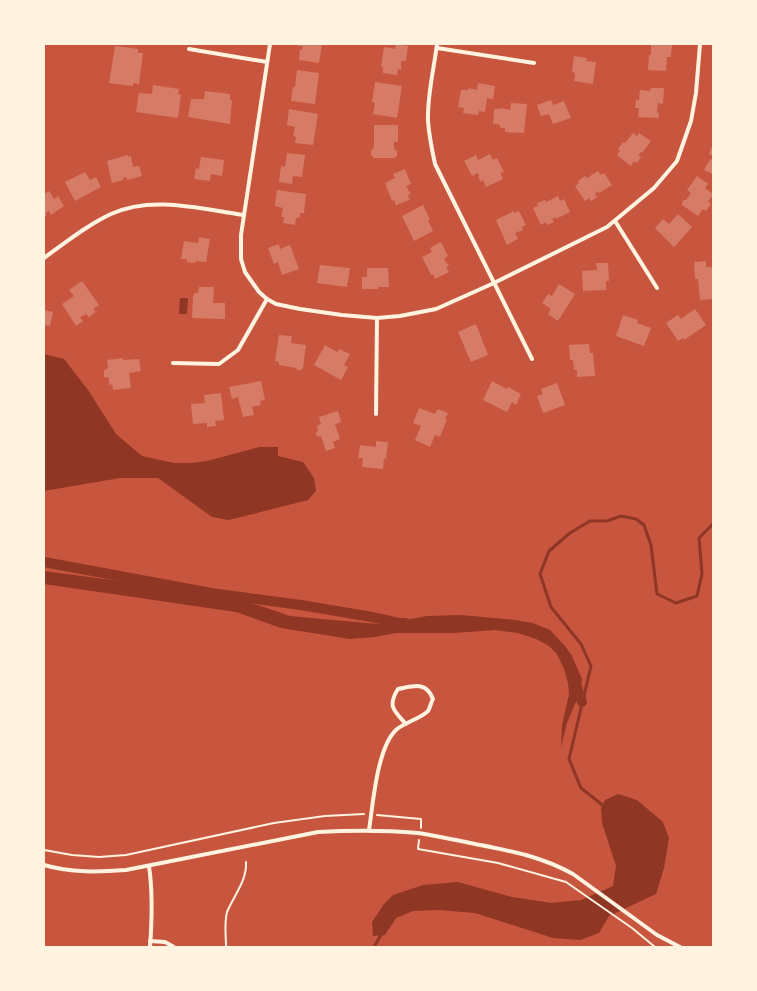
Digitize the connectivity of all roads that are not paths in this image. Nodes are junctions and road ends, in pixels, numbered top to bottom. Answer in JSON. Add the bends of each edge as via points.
{"nodes":[{"id":1,"x":270,"y":44,"type":"edge"},
{"id":2,"x":700,"y":44,"type":"edge"},
{"id":3,"x":437,"y":46,"type":"edge"},
{"id":4,"x":190,"y":49,"type":"dead end"},
{"id":5,"x":267,"y":62,"type":"junction"},
{"id":6,"x":534,"y":64,"type":"dead end"},
{"id":7,"x":244,"y":215,"type":"junction"},
{"id":8,"x":615,"y":221,"type":"junction"},
{"id":9,"x":44,"y":258,"type":"edge"},
{"id":10,"x":494,"y":283,"type":"junction"},
{"id":11,"x":657,"y":288,"type":"dead end"},
{"id":12,"x":267,"y":299,"type":"junction"},
{"id":13,"x":377,"y":318,"type":"junction"},
{"id":14,"x":532,"y":359,"type":"dead end"},
{"id":15,"x":173,"y":363,"type":"dead end"},
{"id":16,"x":376,"y":414,"type":"dead end"},
{"id":17,"x":406,"y":724,"type":"junction"},
{"id":18,"x":369,"y":830,"type":"junction"},
{"id":19,"x":44,"y":865,"type":"edge"},
{"id":20,"x":149,"y":866,"type":"junction"},
{"id":21,"x":150,"y":941,"type":"junction"},
{"id":22,"x":150,"y":947,"type":"edge"},
{"id":23,"x":174,"y":947,"type":"edge"},
{"id":24,"x":680,"y":947,"type":"edge"}],
"edges":[{"from":1,"to":5,"type":"street"},
{"from":2,"to":8,"type":"street","via":[[692,121],[677,161],[654,188]]},
{"from":3,"to":6,"type":"street"},
{"from":3,"to":10,"type":"street","via":[[428,120],[435,164]]},
{"from":4,"to":5,"type":"street"},
{"from":5,"to":7,"type":"street"},
{"from":7,"to":9,"type":"street","via":[[166,204],[139,207],[111,214]]},
{"from":7,"to":12,"type":"street","via":[[240,244],[243,266],[250,281]]},
{"from":8,"to":10,"type":"street"},
{"from":8,"to":11,"type":"street"},
{"from":10,"to":13,"type":"street","via":[[436,309]]},
{"from":10,"to":14,"type":"street"},
{"from":12,"to":13,"type":"street","via":[[276,304],[300,309]]},
{"from":12,"to":15,"type":"street","via":[[238,350],[219,364]]},
{"from":13,"to":16,"type":"street"},
{"from":17,"to":17,"type":"street","via":[[428,711],[433,699],[430,691],[424,687],[398,689],[392,698],[395,712]]},
{"from":17,"to":18,"type":"street","via":[[396,730],[385,747]]},
{"from":18,"to":20,"type":"street","via":[[318,832]]},
{"from":18,"to":24,"type":"street","via":[[420,834],[520,852],[558,866],[573,874],[657,935]]},
{"from":19,"to":20,"type":"street","via":[[100,872]]},
{"from":20,"to":21,"type":"street","via":[[152,887]]},
{"from":21,"to":22,"type":"street"},
{"from":21,"to":23,"type":"street","via":[[165,942]]}]}
